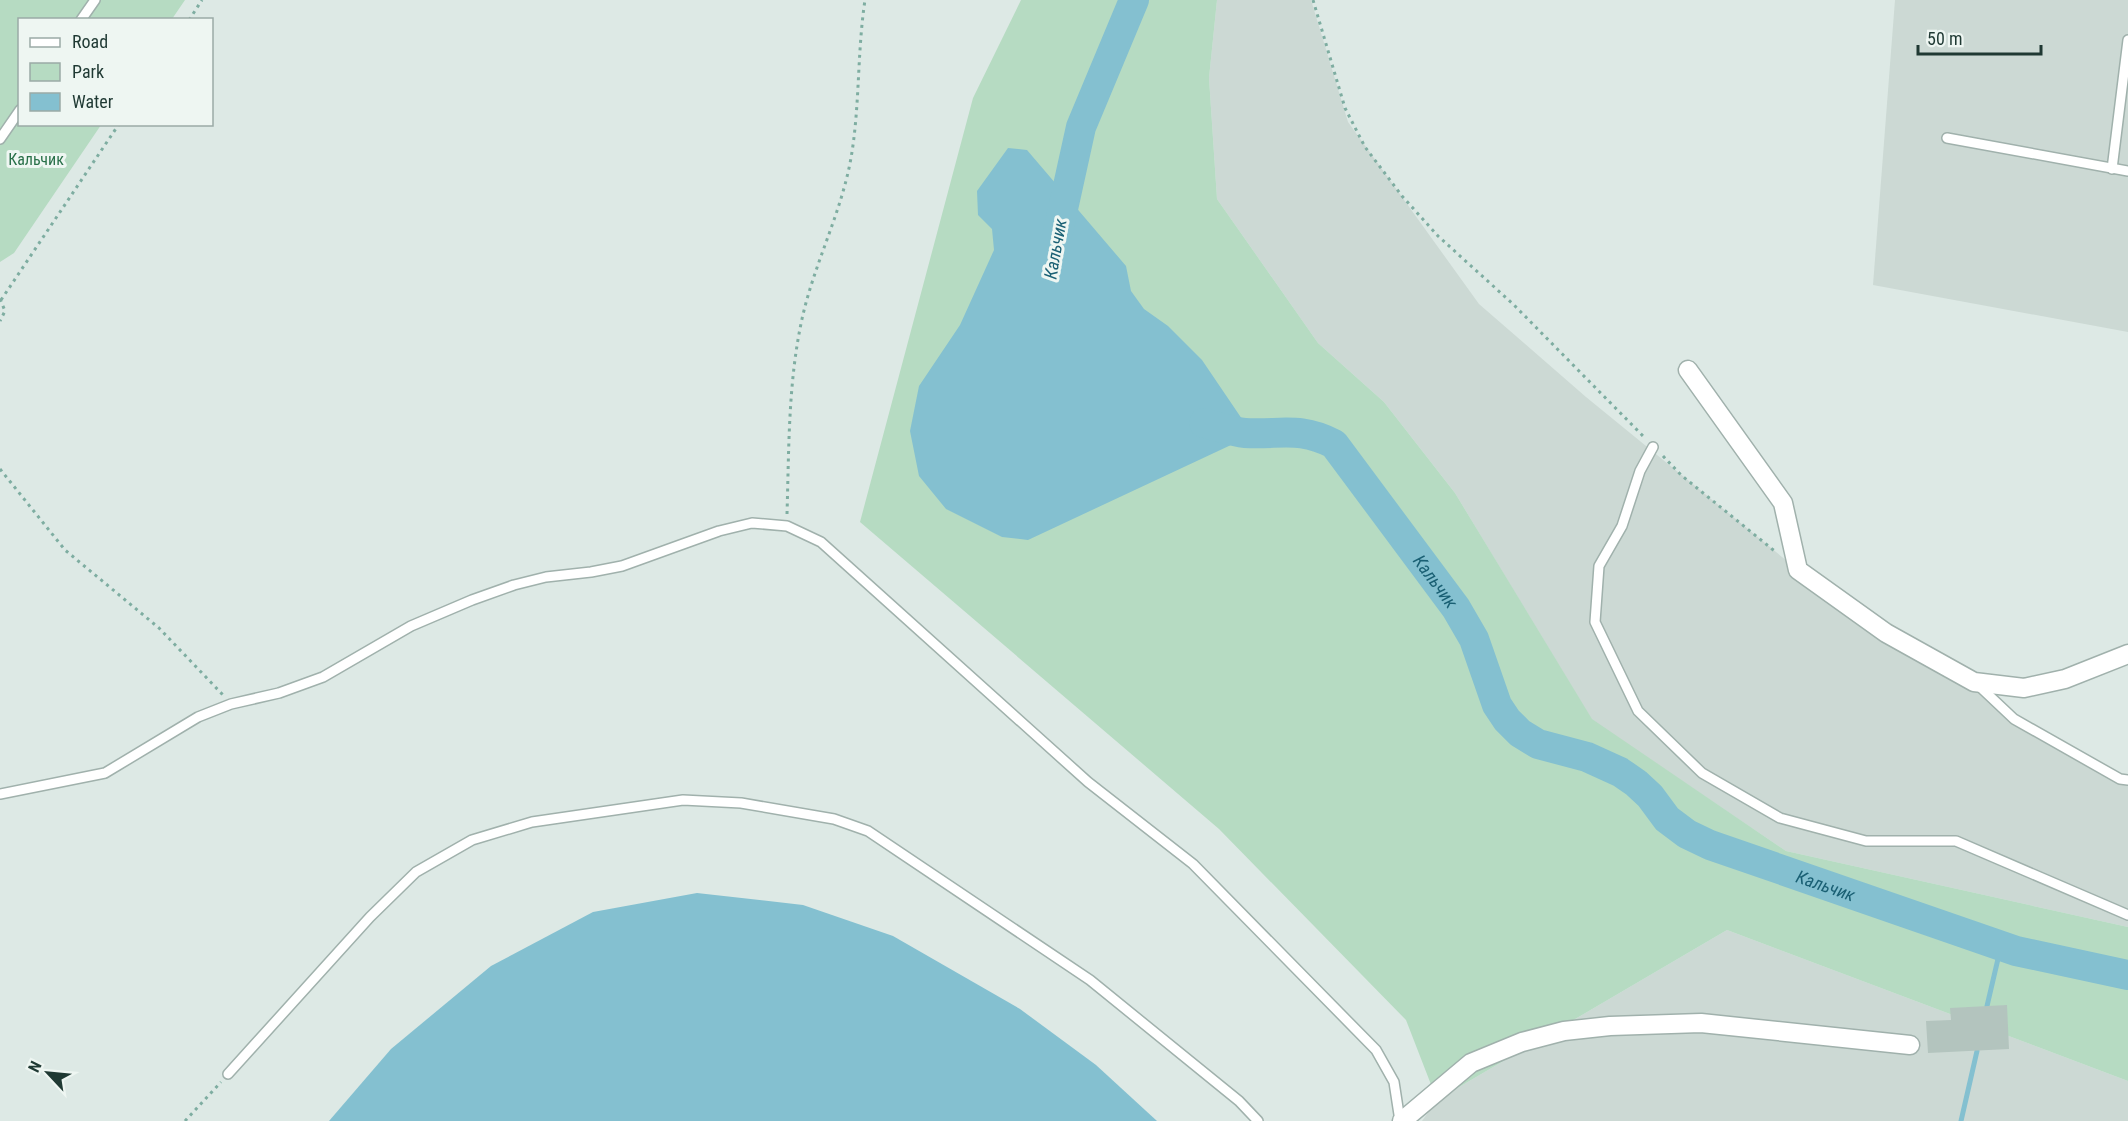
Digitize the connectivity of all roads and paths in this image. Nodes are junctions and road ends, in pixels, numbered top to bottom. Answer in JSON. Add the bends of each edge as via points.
{"nodes":[{"id":1,"x":95,"y":0,"type":"edge"},
{"id":2,"x":202,"y":0,"type":"edge"},
{"id":3,"x":865,"y":0,"type":"edge"},
{"id":4,"x":1312,"y":0,"type":"edge"},
{"id":5,"x":82,"y":18,"type":"edge"},
{"id":6,"x":190,"y":18,"type":"edge"},
{"id":7,"x":2128,"y":40,"type":"edge"},
{"id":8,"x":18,"y":113,"type":"edge"},
{"id":9,"x":118,"y":126,"type":"edge"},
{"id":10,"x":1947,"y":138,"type":"dead end"},
{"id":11,"x":0,"y":139,"type":"edge"},
{"id":12,"x":2112,"y":169,"type":"junction"},
{"id":13,"x":2128,"y":171,"type":"edge"},
{"id":14,"x":0,"y":299,"type":"edge"},
{"id":15,"x":0,"y":321,"type":"edge"},
{"id":16,"x":1688,"y":370,"type":"dead end"},
{"id":17,"x":1653,"y":447,"type":"junction"},
{"id":18,"x":0,"y":469,"type":"edge"},
{"id":19,"x":786,"y":526,"type":"junction"},
{"id":20,"x":1798,"y":570,"type":"junction"},
{"id":21,"x":2128,"y":654,"type":"edge"},
{"id":22,"x":1974,"y":682,"type":"junction"},
{"id":23,"x":231,"y":704,"type":"junction"},
{"id":24,"x":2128,"y":780,"type":"edge"},
{"id":25,"x":0,"y":794,"type":"edge"},
{"id":26,"x":2128,"y":915,"type":"edge"},
{"id":27,"x":1910,"y":1045,"type":"dead end"},
{"id":28,"x":228,"y":1074,"type":"joint"},
{"id":29,"x":185,"y":1121,"type":"edge"},
{"id":30,"x":1258,"y":1121,"type":"edge"},
{"id":31,"x":1401,"y":1121,"type":"edge"}],
"edges":[{"from":1,"to":5,"type":"lane"},
{"from":2,"to":6,"type":"path"},
{"from":3,"to":19,"type":"path","via":[[851,160],[802,318],[795,360]]},
{"from":4,"to":17,"type":"path","via":[[1345,108],[1365,147],[1401,195]]},
{"from":7,"to":12,"type":"lane"},
{"from":8,"to":11,"type":"lane"},
{"from":9,"to":14,"type":"path"},
{"from":10,"to":12,"type":"lane"},
{"from":12,"to":13,"type":"lane"},
{"from":14,"to":15,"type":"path","via":[[5,310]]},
{"from":16,"to":20,"type":"street","via":[[1783,503]]},
{"from":17,"to":20,"type":"path","via":[[1681,475]]},
{"from":17,"to":26,"type":"lane","via":[[1640,471],[1622,526],[1599,566],[1595,622],[1638,711],[1702,773],[1780,818],[1866,841],[1956,841]]},
{"from":18,"to":23,"type":"path","via":[[64,550],[159,628]]},
{"from":19,"to":23,"type":"lane","via":[[752,523],[622,566],[514,585],[411,626],[323,677]]},
{"from":19,"to":31,"type":"lane","via":[[821,542],[1088,782],[1193,864],[1376,1050],[1394,1082]]},
{"from":20,"to":22,"type":"street","via":[[1886,633]]},
{"from":21,"to":22,"type":"street","via":[[2065,680],[2024,688]]},
{"from":22,"to":24,"type":"lane","via":[[2014,718]]},
{"from":23,"to":25,"type":"lane","via":[[198,717],[105,773]]},
{"from":27,"to":31,"type":"street","via":[[1701,1023],[1564,1031],[1522,1042],[1471,1063]]},
{"from":28,"to":29,"type":"path"},
{"from":28,"to":30,"type":"lane","via":[[416,872],[472,840],[532,822],[682,800],[741,803],[822,817],[868,831],[1090,980],[1239,1101]]}]}
